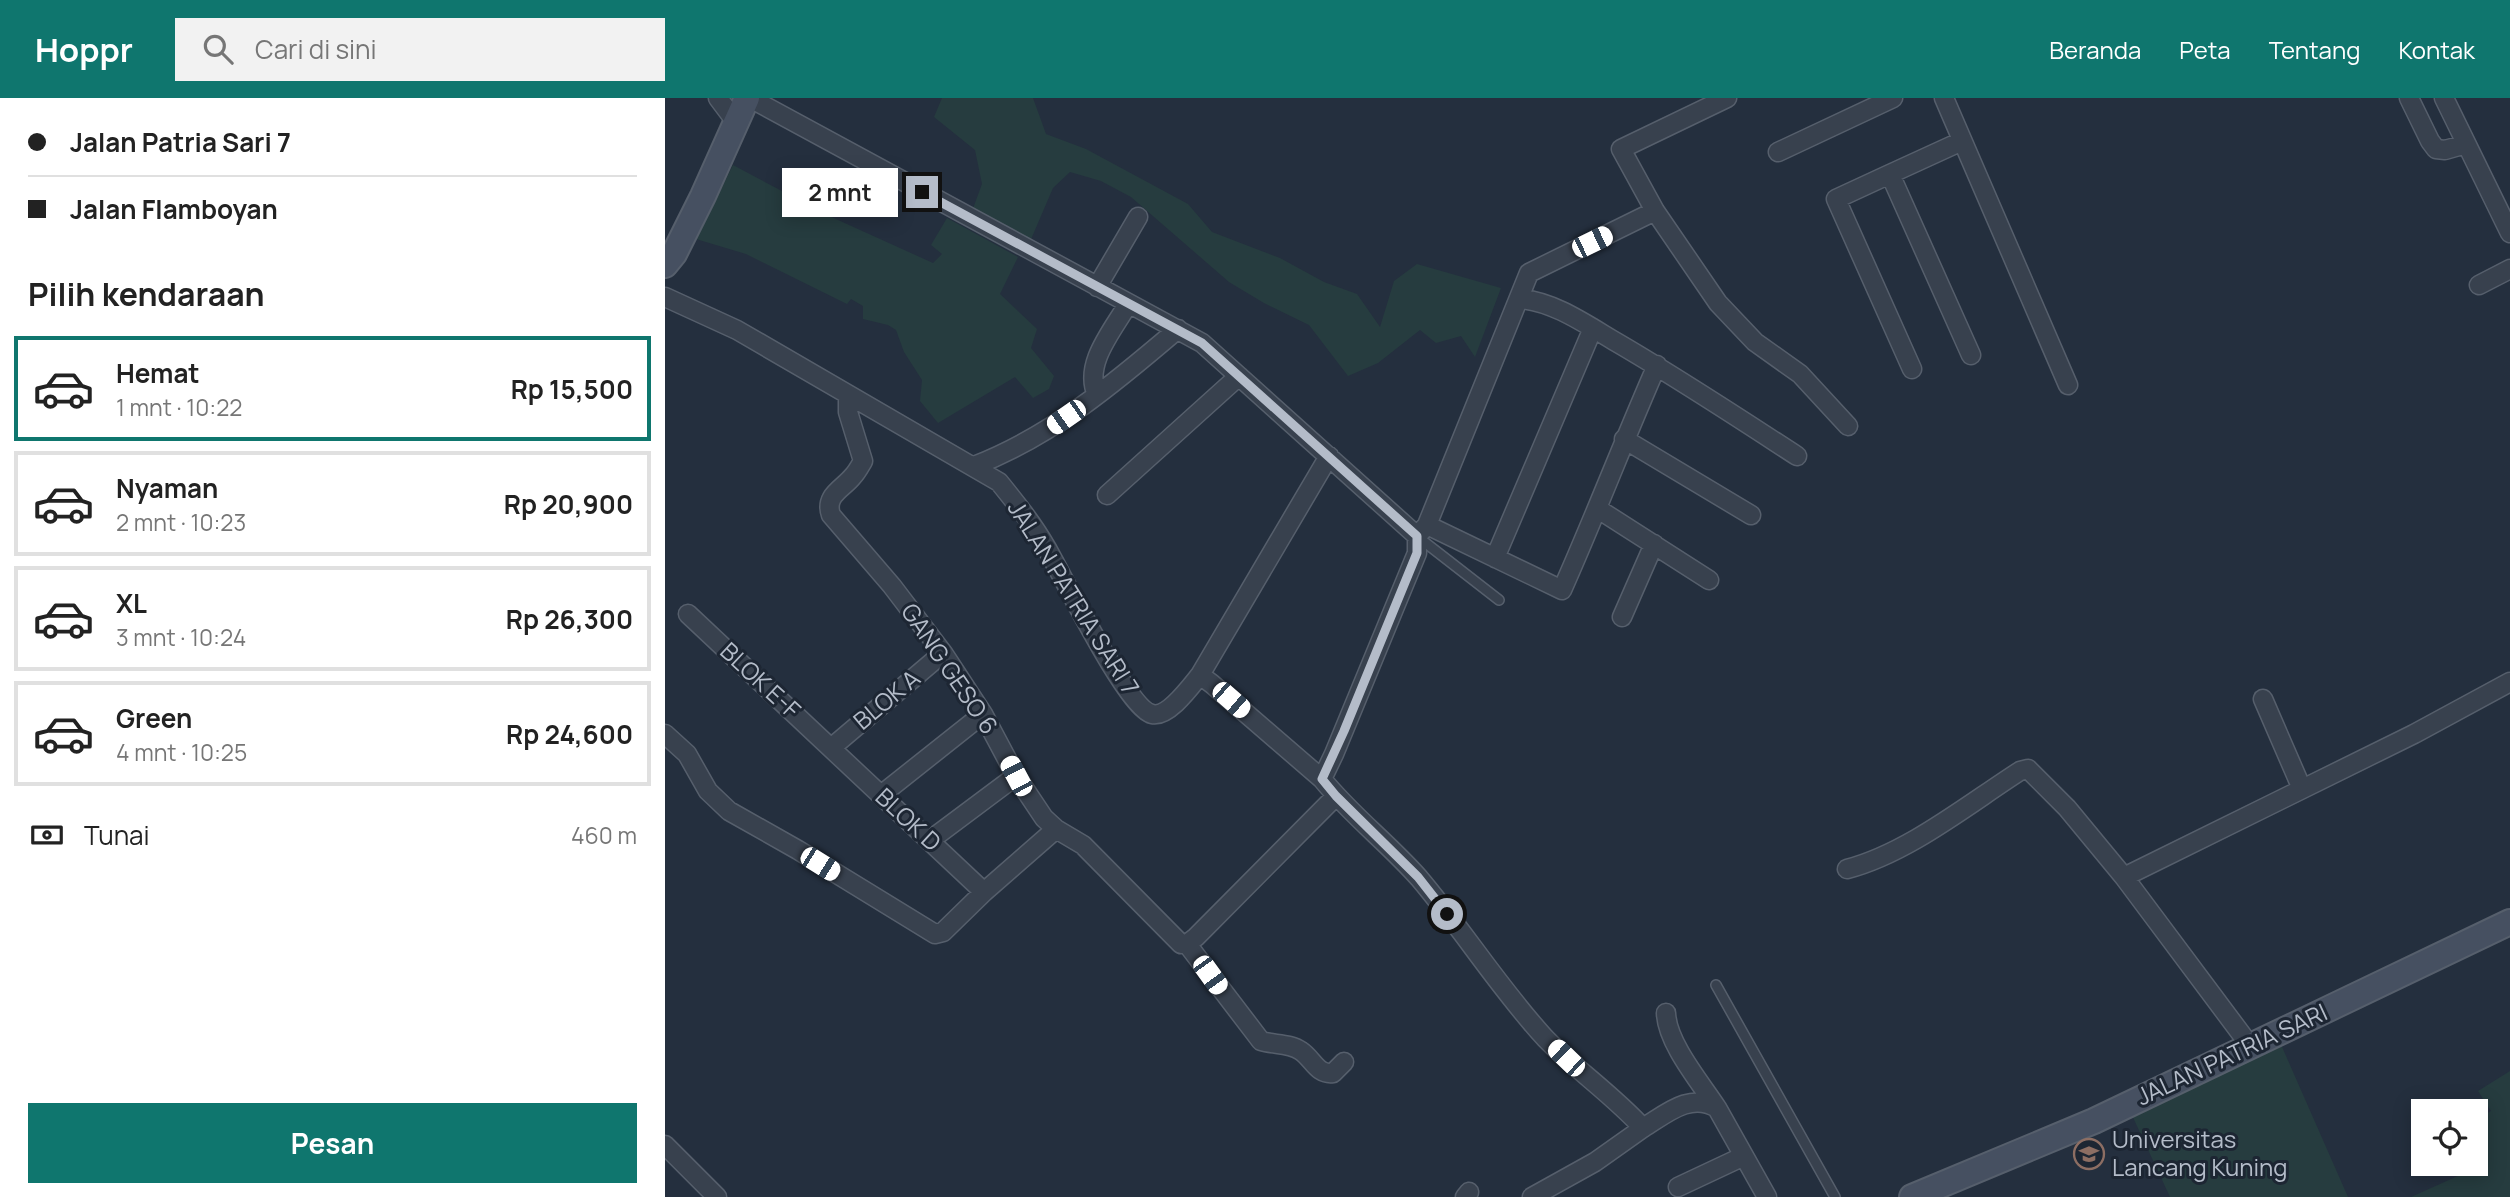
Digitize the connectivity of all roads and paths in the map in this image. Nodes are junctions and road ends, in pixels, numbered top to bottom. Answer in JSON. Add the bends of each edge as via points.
{"nodes":[{"id":1,"x":718,"y":98,"type":"edge"},
{"id":2,"x":748,"y":98,"type":"edge"},
{"id":3,"x":1727,"y":98,"type":"edge"},
{"id":4,"x":1893,"y":98,"type":"edge"},
{"id":5,"x":1944,"y":98,"type":"edge"},
{"id":6,"x":2409,"y":98,"type":"edge"},
{"id":7,"x":2444,"y":98,"type":"edge"},
{"id":8,"x":736,"y":122,"type":"junction"},
{"id":9,"x":1962,"y":141,"type":"junction"},
{"id":10,"x":2466,"y":144,"type":"junction"},
{"id":11,"x":1778,"y":152,"type":"dead end"},
{"id":12,"x":1890,"y":174,"type":"junction"},
{"id":13,"x":1655,"y":211,"type":"junction"},
{"id":14,"x":1138,"y":217,"type":"dead end"},
{"id":15,"x":2510,"y":233,"type":"edge"},
{"id":16,"x":665,"y":265,"type":"edge"},
{"id":17,"x":2510,"y":269,"type":"edge"},
{"id":18,"x":2479,"y":285,"type":"dead end"},
{"id":19,"x":1097,"y":287,"type":"junction"},
{"id":20,"x":665,"y":297,"type":"edge"},
{"id":21,"x":1520,"y":299,"type":"junction"},
{"id":22,"x":1128,"y":304,"type":"junction"},
{"id":23,"x":1593,"y":328,"type":"junction"},
{"id":24,"x":1178,"y":329,"type":"junction"},
{"id":25,"x":1971,"y":355,"type":"dead end"},
{"id":26,"x":1657,"y":365,"type":"junction"},
{"id":27,"x":1912,"y":369,"type":"dead end"},
{"id":28,"x":1239,"y":376,"type":"junction"},
{"id":29,"x":2068,"y":385,"type":"dead end"},
{"id":30,"x":848,"y":395,"type":"junction"},
{"id":31,"x":1097,"y":395,"type":"junction"},
{"id":32,"x":1848,"y":426,"type":"dead end"},
{"id":33,"x":1624,"y":439,"type":"junction"},
{"id":34,"x":1329,"y":456,"type":"junction"},
{"id":35,"x":1797,"y":456,"type":"dead end"},
{"id":36,"x":975,"y":466,"type":"junction"},
{"id":37,"x":1107,"y":495,"type":"dead end"},
{"id":38,"x":1598,"y":509,"type":"junction"},
{"id":39,"x":1751,"y":515,"type":"dead end"},
{"id":40,"x":1422,"y":531,"type":"junction"},
{"id":41,"x":1654,"y":544,"type":"junction"},
{"id":42,"x":1495,"y":558,"type":"junction"},
{"id":43,"x":1709,"y":580,"type":"dead end"},
{"id":44,"x":1499,"y":600,"type":"dead end"},
{"id":45,"x":688,"y":614,"type":"dead end"},
{"id":46,"x":1622,"y":617,"type":"dead end"},
{"id":47,"x":943,"y":653,"type":"junction"},
{"id":48,"x":1201,"y":675,"type":"junction"},
{"id":49,"x":2510,"y":682,"type":"edge"},
{"id":50,"x":2263,"y":699,"type":"dead end"},
{"id":51,"x":983,"y":714,"type":"junction"},
{"id":52,"x":665,"y":734,"type":"edge"},
{"id":53,"x":831,"y":748,"type":"junction"},
{"id":54,"x":1016,"y":776,"type":"junction"},
{"id":55,"x":1322,"y":779,"type":"junction"},
{"id":56,"x":2302,"y":789,"type":"junction"},
{"id":57,"x":881,"y":795,"type":"junction"},
{"id":58,"x":1336,"y":796,"type":"junction"},
{"id":59,"x":1056,"y":830,"type":"junction"},
{"id":60,"x":929,"y":841,"type":"junction"},
{"id":61,"x":1847,"y":869,"type":"dead end"},
{"id":62,"x":2124,"y":877,"type":"junction"},
{"id":63,"x":984,"y":892,"type":"junction"},
{"id":64,"x":2510,"y":922,"type":"edge"},
{"id":65,"x":1187,"y":944,"type":"junction"},
{"id":66,"x":1716,"y":985,"type":"dead end"},
{"id":67,"x":1666,"y":1013,"type":"dead end"},
{"id":68,"x":2251,"y":1047,"type":"junction"},
{"id":69,"x":1344,"y":1062,"type":"dead end"},
{"id":70,"x":1717,"y":1108,"type":"junction"},
{"id":71,"x":1643,"y":1128,"type":"junction"},
{"id":72,"x":665,"y":1145,"type":"edge"},
{"id":73,"x":1744,"y":1156,"type":"junction"},
{"id":74,"x":1678,"y":1188,"type":"dead end"},
{"id":75,"x":717,"y":1197,"type":"edge"},
{"id":76,"x":1532,"y":1197,"type":"edge"},
{"id":77,"x":1767,"y":1197,"type":"edge"},
{"id":78,"x":1835,"y":1197,"type":"edge"},
{"id":79,"x":1912,"y":1197,"type":"edge"}],
"edges":[{"from":1,"to":8,"type":"street"},
{"from":2,"to":8,"type":"street"},
{"from":2,"to":19,"type":"street"},
{"from":3,"to":13,"type":"street","via":[[1621,149]]},
{"from":4,"to":11,"type":"street"},
{"from":5,"to":9,"type":"street"},
{"from":6,"to":10,"type":"street","via":[[2437,149]]},
{"from":7,"to":10,"type":"street"},
{"from":8,"to":16,"type":"street"},
{"from":9,"to":12,"type":"street"},
{"from":9,"to":29,"type":"street"},
{"from":10,"to":15,"type":"street"},
{"from":12,"to":25,"type":"street"},
{"from":12,"to":27,"type":"street","via":[[1836,199]]},
{"from":13,"to":21,"type":"street","via":[[1529,273]]},
{"from":13,"to":32,"type":"street","via":[[1718,303],[1755,342],[1800,374]]},
{"from":14,"to":19,"type":"street"},
{"from":17,"to":18,"type":"street"},
{"from":19,"to":22,"type":"street"},
{"from":20,"to":30,"type":"street","via":[[737,330]]},
{"from":21,"to":23,"type":"street","via":[[1537,300]]},
{"from":21,"to":40,"type":"street"},
{"from":22,"to":24,"type":"street"},
{"from":22,"to":31,"type":"street","via":[[1094,369]]},
{"from":23,"to":26,"type":"street"},
{"from":23,"to":42,"type":"street"},
{"from":24,"to":28,"type":"street","via":[[1202,343]]},
{"from":24,"to":31,"type":"street"},
{"from":26,"to":33,"type":"street"},
{"from":26,"to":35,"type":"street"},
{"from":28,"to":34,"type":"street"},
{"from":28,"to":37,"type":"street"},
{"from":30,"to":36,"type":"street","name":"JALAN PATRIA SARI 7"},
{"from":30,"to":47,"type":"street","name":"GANG GESO 6","via":[[848,412],[863,461],[828,507]]},
{"from":31,"to":36,"type":"street","via":[[1044,433]]},
{"from":33,"to":38,"type":"street"},
{"from":33,"to":39,"type":"street"},
{"from":34,"to":40,"type":"street"},
{"from":34,"to":48,"type":"street"},
{"from":36,"to":48,"type":"street","name":"JALAN PATRIA SARI 7","via":[[999,482],[1026,515],[1123,684],[1144,710],[1157,714],[1169,709]]},
{"from":38,"to":41,"type":"street"},
{"from":38,"to":42,"type":"street","via":[[1562,590]]},
{"from":40,"to":42,"type":"street"},
{"from":40,"to":44,"type":"lane"},
{"from":40,"to":55,"type":"street","via":[[1417,553]]},
{"from":41,"to":43,"type":"street"},
{"from":41,"to":46,"type":"street"},
{"from":45,"to":53,"type":"street","name":"BLOK E-F"},
{"from":47,"to":51,"type":"street","name":"GANG GESO 6"},
{"from":47,"to":53,"type":"street","name":"BLOK A"},
{"from":48,"to":55,"type":"street"},
{"from":49,"to":56,"type":"street"},
{"from":50,"to":56,"type":"street"},
{"from":51,"to":54,"type":"street","name":"GANG GESO 6"},
{"from":51,"to":57,"type":"street"},
{"from":52,"to":63,"type":"street","via":[[687,754],[708,791],[729,811],[935,934],[943,932]]},
{"from":53,"to":57,"type":"street","name":"BLOK D"},
{"from":54,"to":59,"type":"street","name":"GANG GESO 6"},
{"from":54,"to":60,"type":"street"},
{"from":55,"to":58,"type":"street"},
{"from":56,"to":62,"type":"street"},
{"from":57,"to":60,"type":"street","name":"BLOK D"},
{"from":58,"to":65,"type":"street"},
{"from":58,"to":71,"type":"street","via":[[1418,877],[1546,1039]]},
{"from":59,"to":63,"type":"street"},
{"from":59,"to":65,"type":"street","name":"GANG GESO 6","via":[[1083,845],[1177,941]]},
{"from":60,"to":63,"type":"street","name":"BLOK D"},
{"from":61,"to":62,"type":"street","via":[[1870,863],[1931,829],[2025,769],[2067,808]]},
{"from":62,"to":68,"type":"street"},
{"from":64,"to":68,"type":"street","name":"JALAN PATRIA SARI"},
{"from":65,"to":69,"type":"street","name":"GANG GESO 6","via":[[1261,1041],[1299,1048],[1326,1074]]},
{"from":66,"to":78,"type":"lane"},
{"from":67,"to":70,"type":"street","via":[[1677,1045]]},
{"from":68,"to":79,"type":"street","name":"JALAN PATRIA SARI","via":[[2094,1121]]},
{"from":70,"to":71,"type":"street","via":[[1697,1101],[1681,1104]]},
{"from":70,"to":73,"type":"street"},
{"from":71,"to":76,"type":"street","via":[[1595,1162]]},
{"from":72,"to":75,"type":"street"},
{"from":73,"to":74,"type":"street"},
{"from":73,"to":77,"type":"street"}]}
